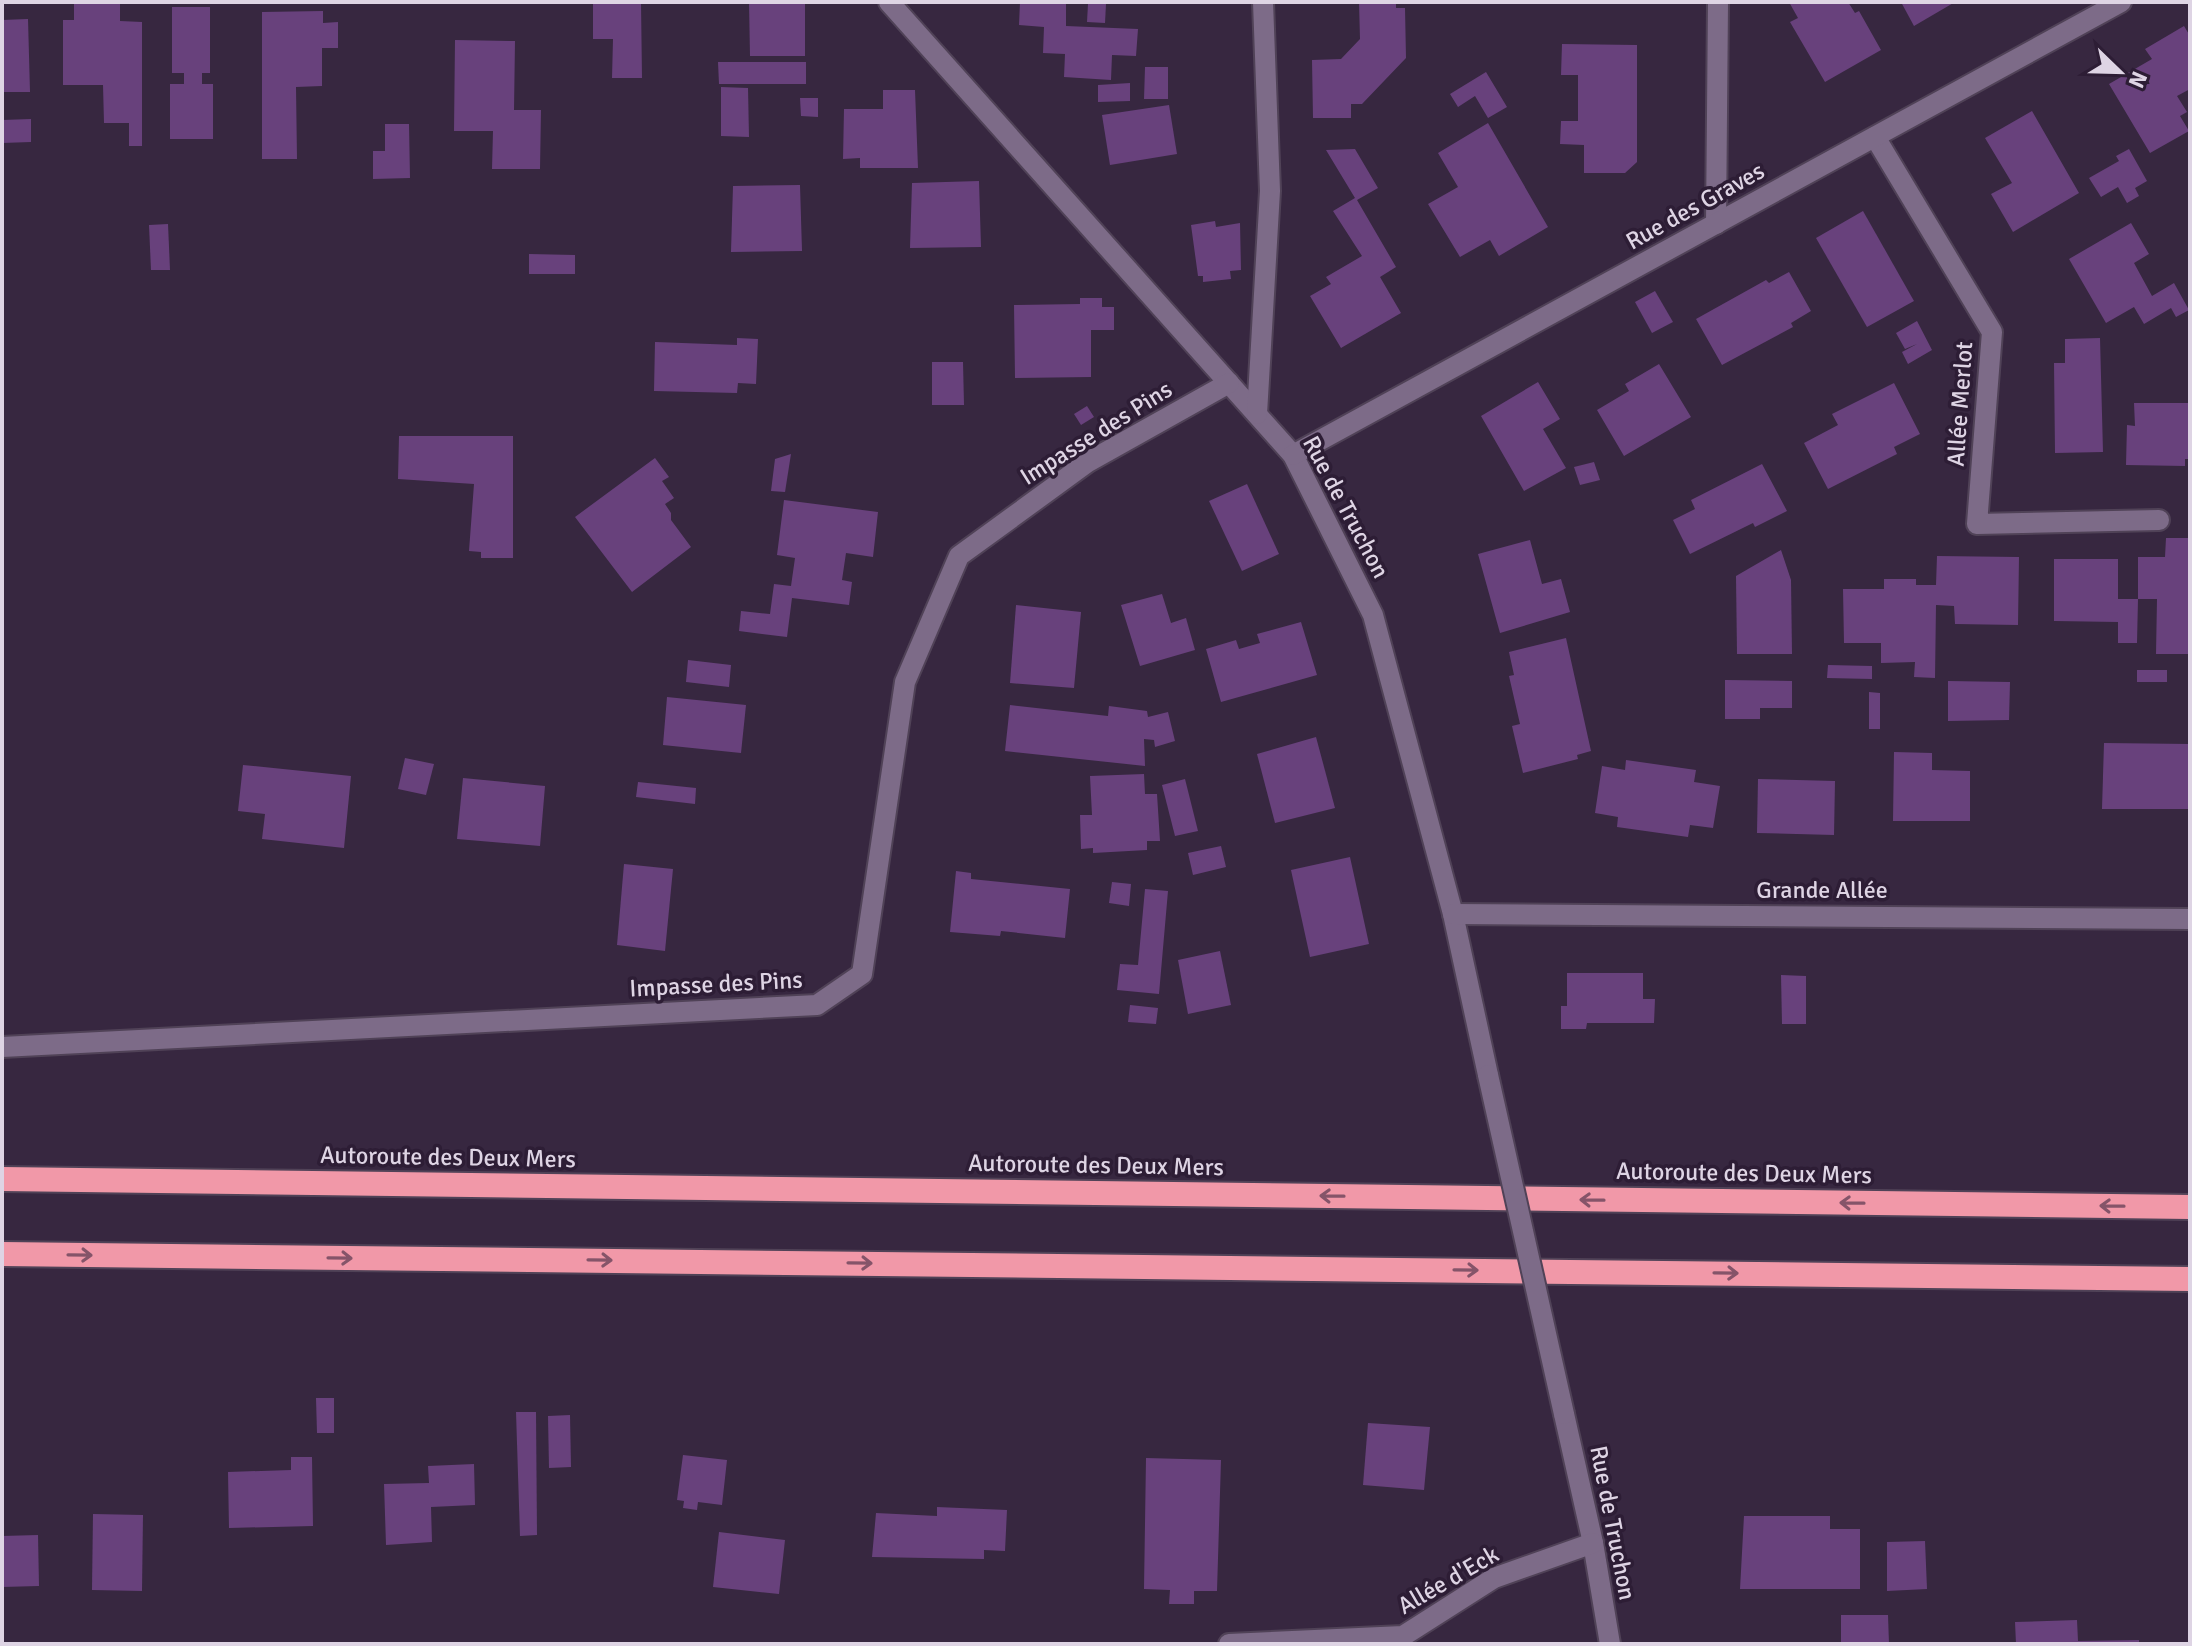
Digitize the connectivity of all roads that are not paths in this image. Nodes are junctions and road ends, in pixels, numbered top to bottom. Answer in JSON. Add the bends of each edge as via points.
{"nodes":[{"id":1,"x":889,"y":2,"type":"edge"},
{"id":2,"x":1263,"y":2,"type":"edge"},
{"id":3,"x":1718,"y":2,"type":"edge"},
{"id":4,"x":2121,"y":2,"type":"edge"},
{"id":5,"x":1875,"y":137,"type":"junction"},
{"id":6,"x":1716,"y":224,"type":"junction"},
{"id":7,"x":1229,"y":383,"type":"junction"},
{"id":8,"x":1257,"y":414,"type":"junction"},
{"id":9,"x":1293,"y":455,"type":"junction"},
{"id":10,"x":2159,"y":520,"type":"dead end"},
{"id":11,"x":1453,"y":914,"type":"junction"},
{"id":12,"x":2190,"y":919,"type":"edge"},
{"id":13,"x":2,"y":1047,"type":"edge"},
{"id":14,"x":2,"y":1179,"type":"edge"},
{"id":15,"x":2190,"y":1207,"type":"edge"},
{"id":16,"x":2,"y":1254,"type":"edge"},
{"id":17,"x":2190,"y":1279,"type":"edge"},
{"id":18,"x":1593,"y":1543,"type":"junction"},
{"id":19,"x":1229,"y":1644,"type":"edge"},
{"id":20,"x":1610,"y":1644,"type":"edge"}],
"edges":[{"from":1,"to":7,"type":"street","name":"Rue de Truchon"},
{"from":2,"to":8,"type":"street","via":[[1270,191]]},
{"from":3,"to":6,"type":"street"},
{"from":4,"to":5,"type":"street","name":"Rue des Graves"},
{"from":5,"to":6,"type":"street","name":"Rue des Graves"},
{"from":5,"to":10,"type":"street","name":"Allée Merlot","via":[[1992,332],[1977,524]]},
{"from":6,"to":9,"type":"street","name":"Rue des Graves"},
{"from":7,"to":8,"type":"street","name":"Rue de Truchon"},
{"from":7,"to":13,"type":"street","name":"Impasse des Pins","via":[[1088,462],[959,556],[905,682],[862,974],[817,1005]]},
{"from":8,"to":9,"type":"street","name":"Rue de Truchon"},
{"from":9,"to":11,"type":"street","name":"Rue de Truchon","via":[[1373,615]]},
{"from":11,"to":12,"type":"street","name":"Grande Allée"},
{"from":11,"to":18,"type":"street","name":"Rue de Truchon","bridge":true},
{"from":15,"to":14,"type":"highway","name":"Autoroute des Deux Mers","one_way":true},
{"from":16,"to":17,"type":"highway","one_way":true},
{"from":18,"to":19,"type":"street","name":"Allée d'Eck","via":[[1494,1578],[1403,1636]]},
{"from":18,"to":20,"type":"street","name":"Rue de Truchon"}]}
